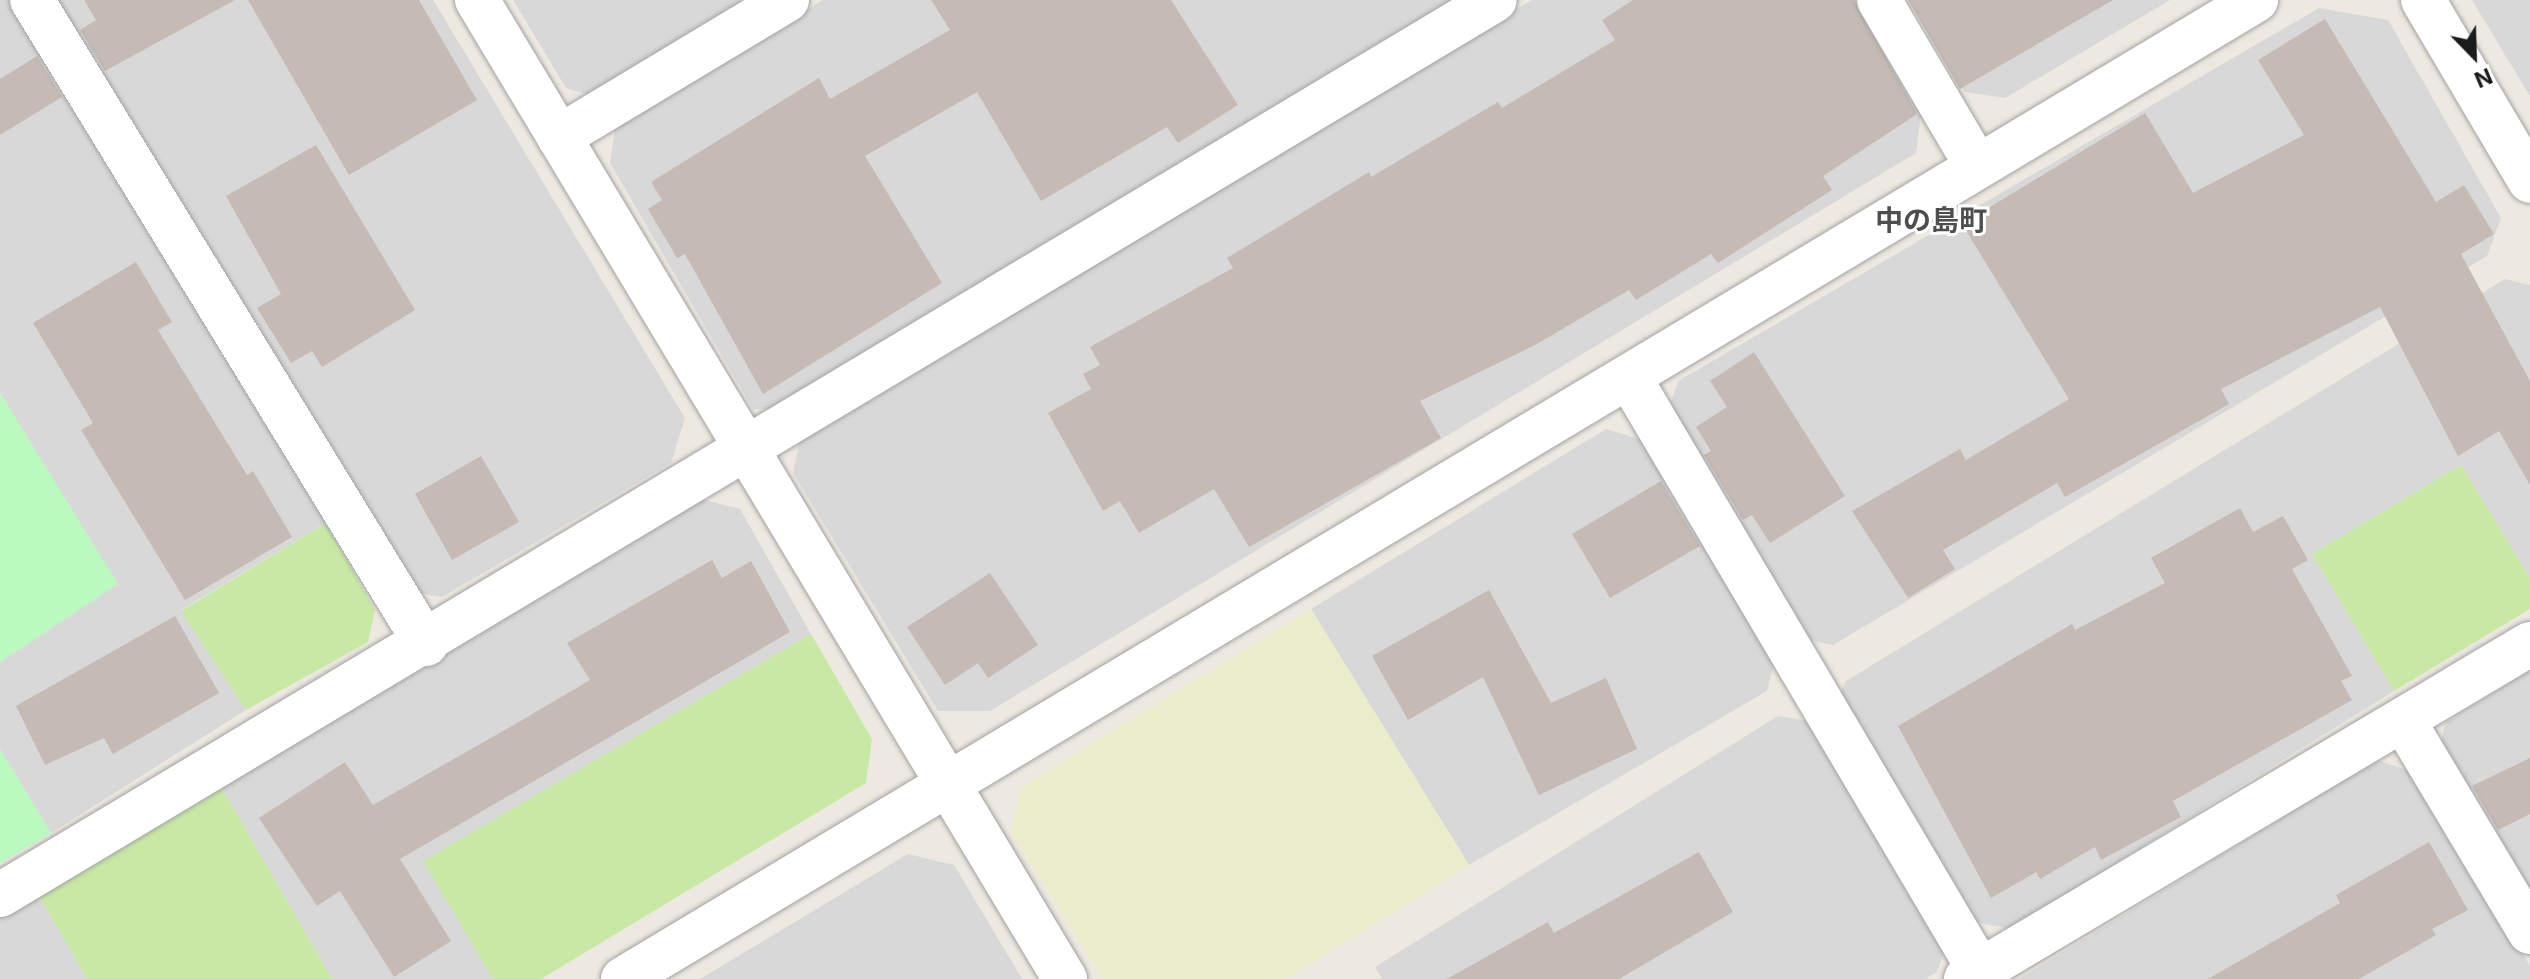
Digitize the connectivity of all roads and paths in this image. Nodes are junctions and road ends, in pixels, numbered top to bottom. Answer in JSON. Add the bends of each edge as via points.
{"nodes":[{"id":1,"x":32,"y":0,"type":"edge"},
{"id":2,"x":477,"y":0,"type":"edge"},
{"id":3,"x":787,"y":0,"type":"edge"},
{"id":4,"x":1495,"y":0,"type":"edge"},
{"id":5,"x":1879,"y":0,"type":"edge"},
{"id":6,"x":2256,"y":0,"type":"edge"},
{"id":7,"x":2423,"y":0,"type":"edge"},
{"id":8,"x":559,"y":137,"type":"junction"},
{"id":9,"x":1976,"y":165,"type":"junction"},
{"id":10,"x":2530,"y":181,"type":"edge"},
{"id":11,"x":1629,"y":377,"type":"junction"},
{"id":12,"x":746,"y":446,"type":"junction"},
{"id":13,"x":426,"y":644,"type":"junction"},
{"id":14,"x":2530,"y":644,"type":"edge"},
{"id":15,"x":2403,"y":720,"type":"junction"},
{"id":16,"x":950,"y":783,"type":"junction"},
{"id":17,"x":0,"y":895,"type":"edge"},
{"id":18,"x":2530,"y":932,"type":"edge"},
{"id":19,"x":1973,"y":975,"type":"edge"},
{"id":20,"x":623,"y":979,"type":"edge"},
{"id":21,"x":1065,"y":979,"type":"edge"}],
"edges":[{"from":1,"to":13,"type":"street"},
{"from":2,"to":8,"type":"street"},
{"from":3,"to":8,"type":"street"},
{"from":4,"to":12,"type":"street"},
{"from":5,"to":9,"type":"street"},
{"from":6,"to":9,"type":"street"},
{"from":7,"to":10,"type":"street"},
{"from":8,"to":12,"type":"street"},
{"from":9,"to":11,"type":"street"},
{"from":11,"to":16,"type":"street"},
{"from":11,"to":19,"type":"street"},
{"from":12,"to":13,"type":"street"},
{"from":12,"to":16,"type":"street"},
{"from":13,"to":17,"type":"street"},
{"from":14,"to":15,"type":"street"},
{"from":15,"to":18,"type":"street"},
{"from":15,"to":19,"type":"street"},
{"from":16,"to":20,"type":"street"},
{"from":16,"to":21,"type":"street"}]}
